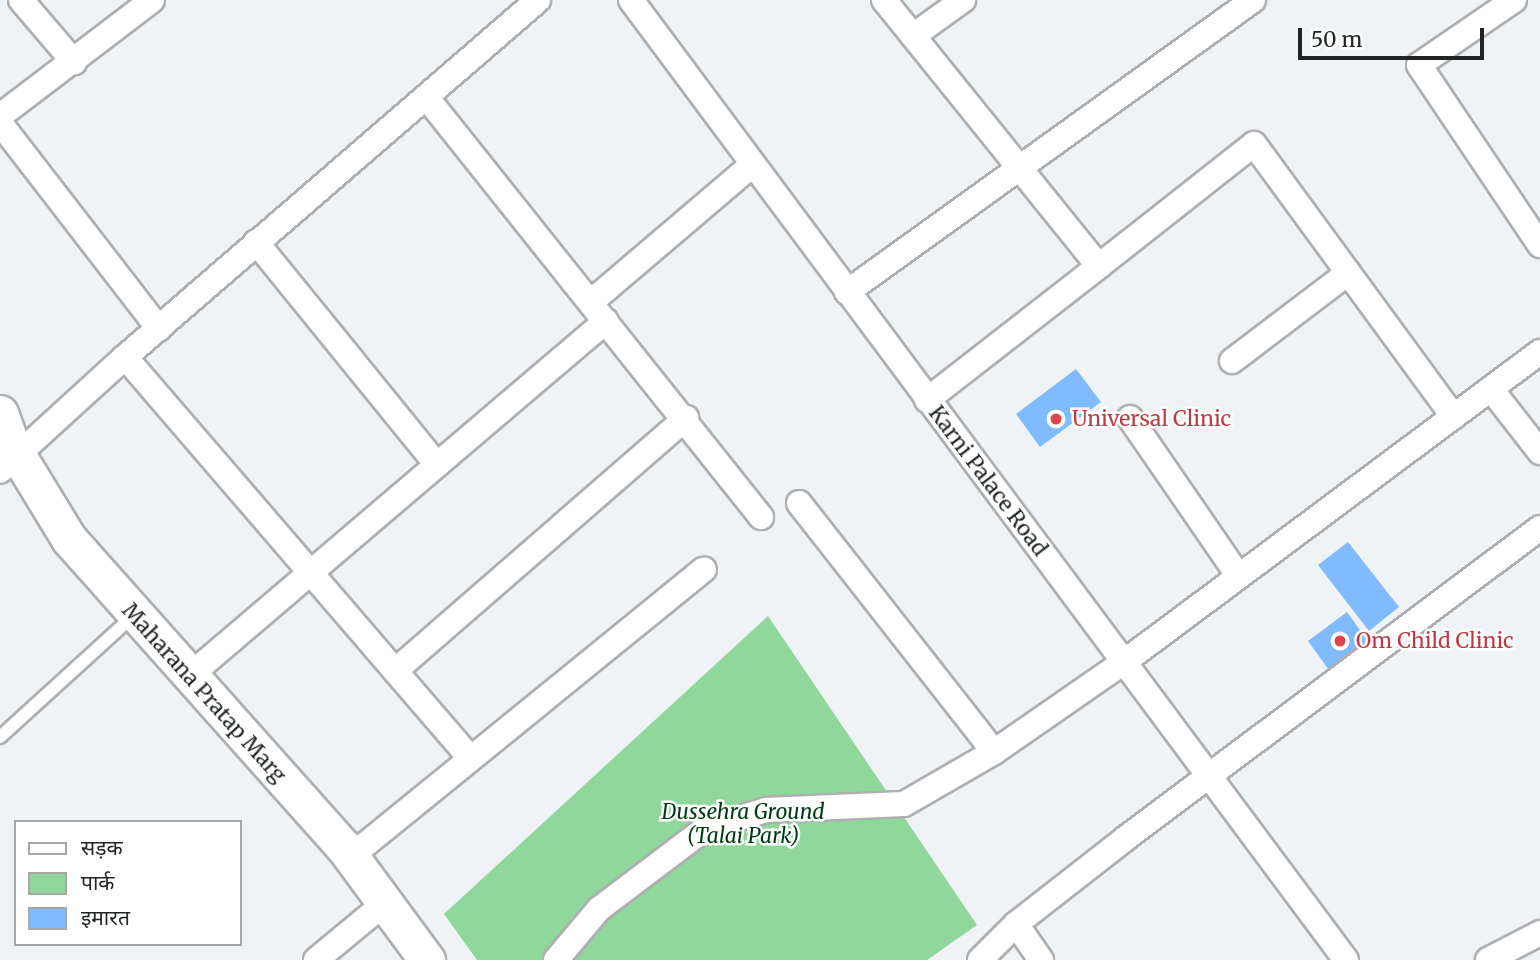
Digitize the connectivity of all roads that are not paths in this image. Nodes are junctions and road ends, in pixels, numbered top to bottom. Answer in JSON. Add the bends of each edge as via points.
{"nodes":[{"id":1,"x":22,"y":0,"type":"edge"},
{"id":2,"x":152,"y":0,"type":"edge"},
{"id":3,"x":538,"y":0,"type":"edge"},
{"id":4,"x":631,"y":0,"type":"edge"},
{"id":5,"x":884,"y":0,"type":"edge"},
{"id":6,"x":963,"y":0,"type":"edge"},
{"id":7,"x":1253,"y":0,"type":"edge"},
{"id":8,"x":1514,"y":0,"type":"edge"},
{"id":9,"x":914,"y":36,"type":"junction"},
{"id":10,"x":74,"y":62,"type":"junction"},
{"id":11,"x":428,"y":98,"type":"junction"},
{"id":12,"x":0,"y":116,"type":"edge"},
{"id":13,"x":0,"y":123,"type":"edge"},
{"id":14,"x":752,"y":165,"type":"junction"},
{"id":15,"x":1019,"y":169,"type":"junction"},
{"id":16,"x":256,"y":242,"type":"junction"},
{"id":17,"x":1540,"y":244,"type":"edge"},
{"id":18,"x":1099,"y":266,"type":"junction"},
{"id":19,"x":1348,"y":273,"type":"junction"},
{"id":20,"x":847,"y":292,"type":"junction"},
{"id":21,"x":599,"y":311,"type":"junction"},
{"id":22,"x":159,"y":329,"type":"junction"},
{"id":23,"x":1540,"y":352,"type":"edge"},
{"id":24,"x":125,"y":357,"type":"junction"},
{"id":25,"x":1232,"y":361,"type":"dead end"},
{"id":26,"x":1491,"y":389,"type":"junction"},
{"id":27,"x":928,"y":400,"type":"junction"},
{"id":28,"x":0,"y":413,"type":"edge"},
{"id":29,"x":1454,"y":416,"type":"junction"},
{"id":30,"x":686,"y":418,"type":"junction"},
{"id":31,"x":1130,"y":418,"type":"dead end"},
{"id":32,"x":1540,"y":452,"type":"edge"},
{"id":33,"x":8,"y":462,"type":"edge"},
{"id":34,"x":437,"y":465,"type":"junction"},
{"id":35,"x":799,"y":503,"type":"dead end"},
{"id":36,"x":761,"y":517,"type":"dead end"},
{"id":37,"x":1540,"y":528,"type":"edge"},
{"id":38,"x":704,"y":569,"type":"dead end"},
{"id":39,"x":311,"y":573,"type":"junction"},
{"id":40,"x":1238,"y":575,"type":"junction"},
{"id":41,"x":134,"y":615,"type":"junction"},
{"id":42,"x":1124,"y":662,"type":"junction"},
{"id":43,"x":396,"y":671,"type":"junction"},
{"id":44,"x":188,"y":677,"type":"junction"},
{"id":45,"x":0,"y":737,"type":"edge"},
{"id":46,"x":994,"y":752,"type":"junction"},
{"id":47,"x":471,"y":759,"type":"junction"},
{"id":48,"x":1208,"y":776,"type":"junction"},
{"id":49,"x":350,"y":857,"type":"junction"},
{"id":50,"x":385,"y":903,"type":"junction"},
{"id":51,"x":1016,"y":924,"type":"junction"},
{"id":52,"x":1540,"y":933,"type":"edge"},
{"id":53,"x":316,"y":960,"type":"edge"},
{"id":54,"x":426,"y":960,"type":"edge"},
{"id":55,"x":556,"y":960,"type":"edge"},
{"id":56,"x":979,"y":960,"type":"edge"},
{"id":57,"x":1041,"y":960,"type":"edge"},
{"id":58,"x":1346,"y":960,"type":"edge"},
{"id":59,"x":1488,"y":960,"type":"edge"}],
"edges":[{"from":1,"to":10,"type":"street"},
{"from":2,"to":10,"type":"street"},
{"from":3,"to":11,"type":"street"},
{"from":4,"to":14,"type":"street","name":"Karni Palace Road"},
{"from":5,"to":9,"type":"street"},
{"from":6,"to":9,"type":"street"},
{"from":7,"to":15,"type":"street"},
{"from":8,"to":17,"type":"street","via":[[1419,65]]},
{"from":9,"to":15,"type":"street"},
{"from":10,"to":12,"type":"street"},
{"from":11,"to":16,"type":"street"},
{"from":11,"to":21,"type":"street"},
{"from":13,"to":22,"type":"street"},
{"from":14,"to":20,"type":"street","name":"Karni Palace Road"},
{"from":14,"to":21,"type":"street"},
{"from":15,"to":18,"type":"street"},
{"from":15,"to":20,"type":"street"},
{"from":16,"to":22,"type":"street"},
{"from":16,"to":34,"type":"street"},
{"from":18,"to":19,"type":"street","via":[[1254,144]]},
{"from":18,"to":27,"type":"street"},
{"from":19,"to":25,"type":"street"},
{"from":19,"to":29,"type":"street"},
{"from":20,"to":27,"type":"street","name":"Karni Palace Road"},
{"from":21,"to":30,"type":"street"},
{"from":21,"to":34,"type":"street"},
{"from":22,"to":24,"type":"street"},
{"from":23,"to":26,"type":"street"},
{"from":24,"to":33,"type":"street"},
{"from":24,"to":39,"type":"street"},
{"from":26,"to":29,"type":"street"},
{"from":26,"to":32,"type":"street"},
{"from":27,"to":42,"type":"street","name":"Karni Palace Road"},
{"from":28,"to":33,"type":"street","name":"Maharana Pratap Marg"},
{"from":29,"to":40,"type":"street"},
{"from":30,"to":36,"type":"street"},
{"from":30,"to":43,"type":"street"},
{"from":31,"to":40,"type":"street"},
{"from":33,"to":41,"type":"street","name":"Maharana Pratap Marg"},
{"from":34,"to":39,"type":"street"},
{"from":35,"to":46,"type":"street"},
{"from":37,"to":48,"type":"street"},
{"from":38,"to":47,"type":"street"},
{"from":39,"to":43,"type":"street"},
{"from":39,"to":44,"type":"street"},
{"from":40,"to":42,"type":"street"},
{"from":41,"to":44,"type":"street","name":"Maharana Pratap Marg"},
{"from":41,"to":45,"type":"lane"},
{"from":42,"to":46,"type":"street"},
{"from":42,"to":48,"type":"street","name":"Karni Palace Road"},
{"from":43,"to":47,"type":"street"},
{"from":44,"to":49,"type":"street","name":"Maharana Pratap Marg"},
{"from":46,"to":55,"type":"street","via":[[904,804],[766,810],[706,828],[599,909]]},
{"from":47,"to":49,"type":"street"},
{"from":48,"to":51,"type":"street"},
{"from":48,"to":58,"type":"street","name":"Karni Palace Road"},
{"from":49,"to":50,"type":"street","name":"Maharana Pratap Marg"},
{"from":50,"to":53,"type":"street"},
{"from":50,"to":54,"type":"street","name":"Maharana Pratap Marg"},
{"from":51,"to":56,"type":"street"},
{"from":51,"to":57,"type":"street"},
{"from":52,"to":59,"type":"street"}]}
